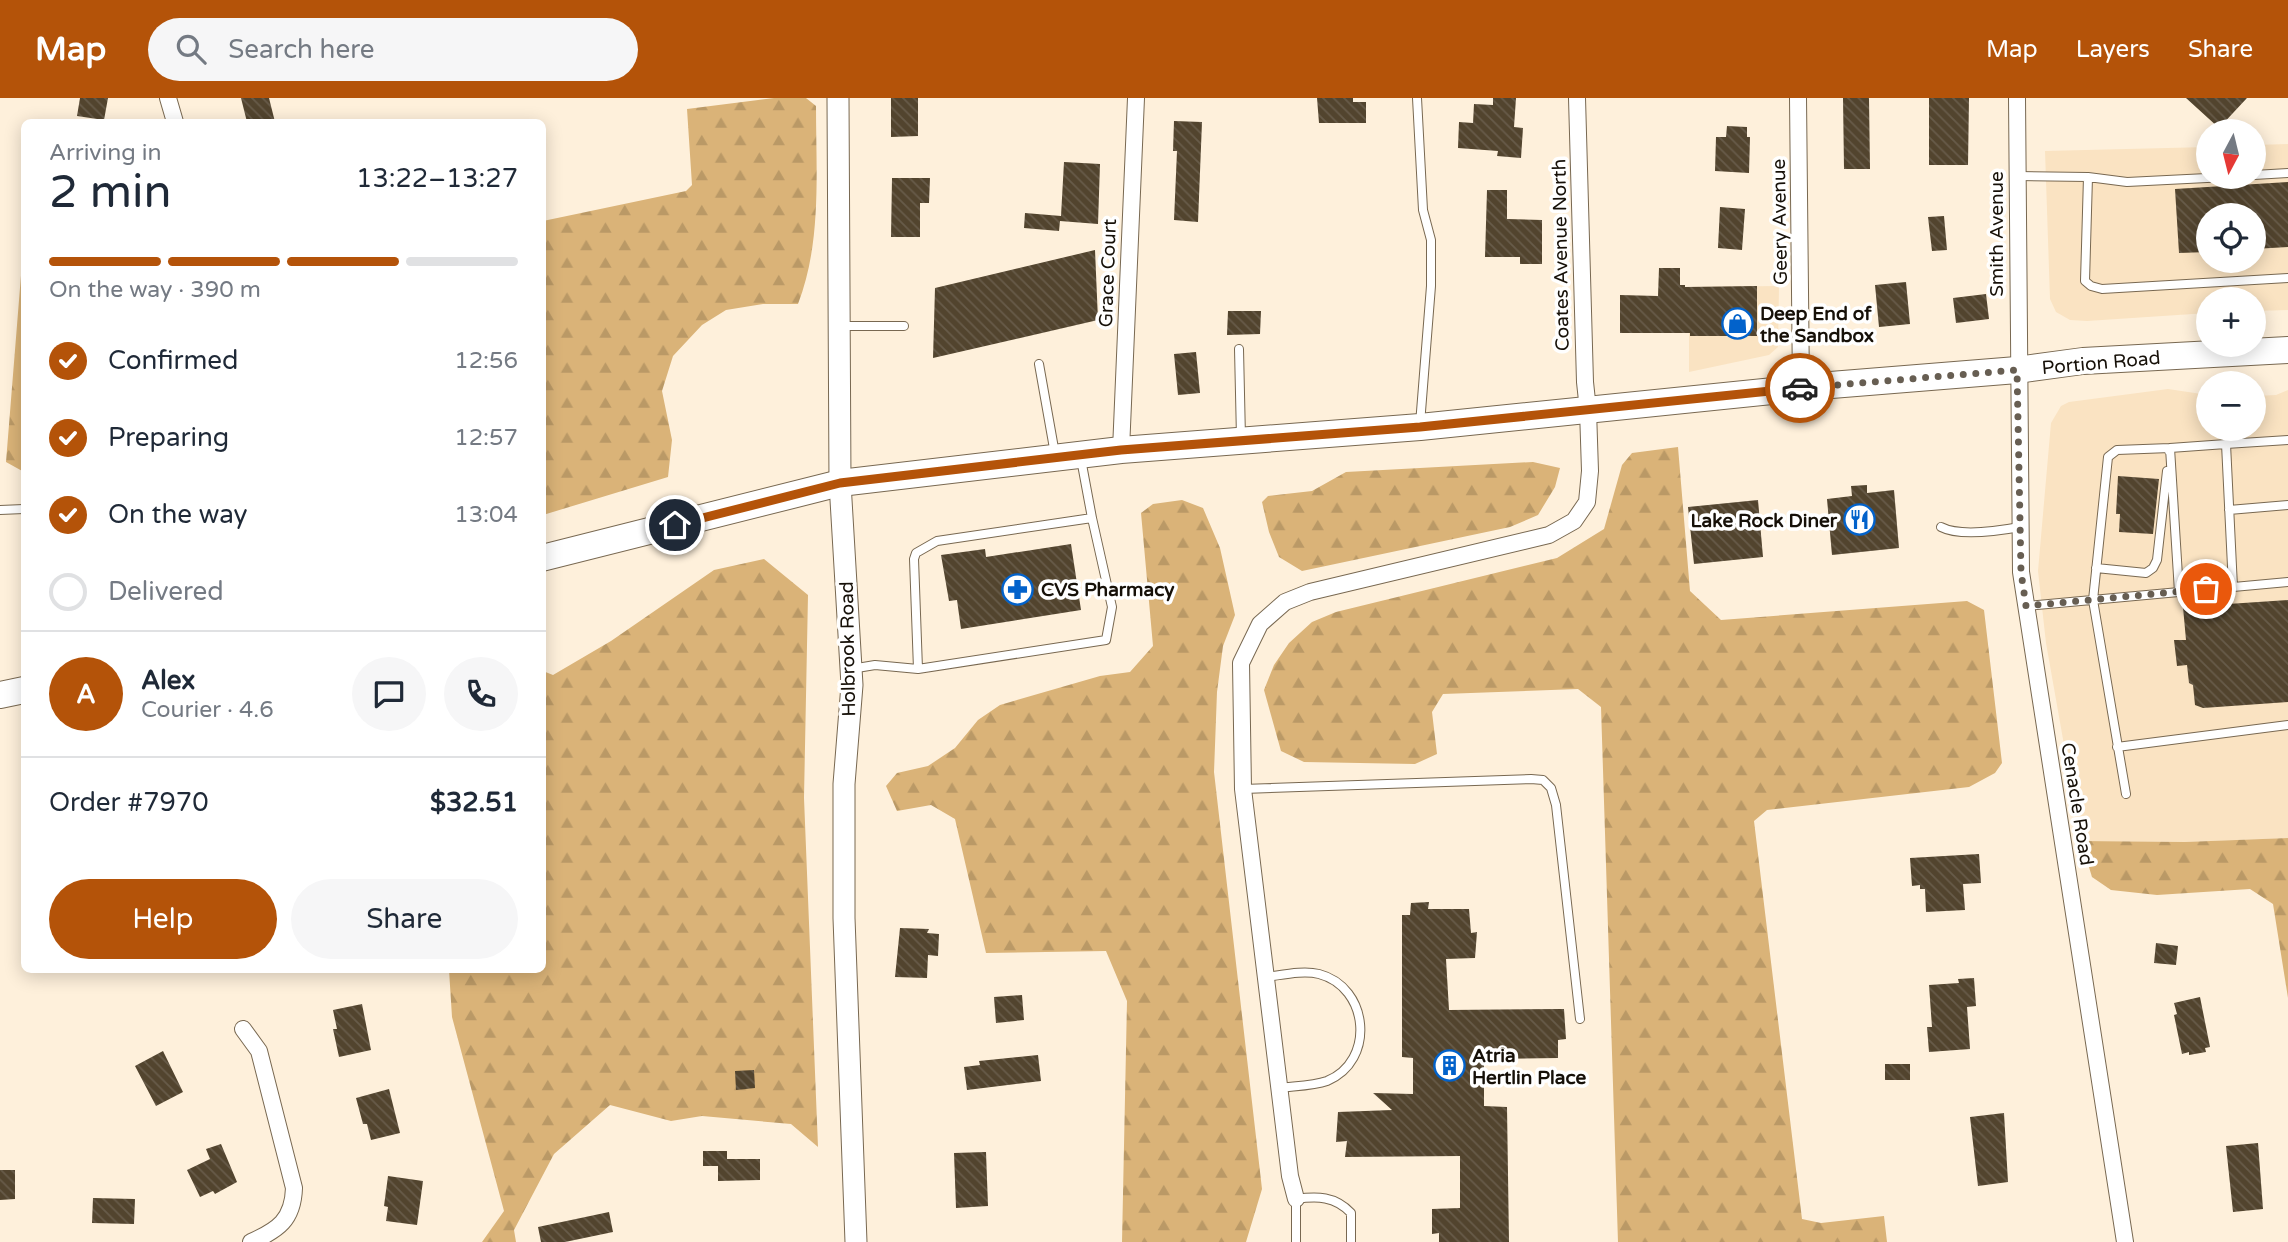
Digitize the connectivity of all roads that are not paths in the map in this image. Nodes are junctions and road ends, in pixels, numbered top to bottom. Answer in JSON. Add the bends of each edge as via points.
{"nodes":[{"id":1,"x":168,"y":98,"type":"edge"},
{"id":2,"x":838,"y":98,"type":"edge"},
{"id":3,"x":1136,"y":98,"type":"edge"},
{"id":4,"x":1417,"y":98,"type":"edge"},
{"id":5,"x":1577,"y":98,"type":"edge"},
{"id":6,"x":1798,"y":98,"type":"edge"},
{"id":7,"x":2017,"y":98,"type":"edge"},
{"id":8,"x":174,"y":119,"type":"edge"},
{"id":9,"x":2288,"y":173,"type":"edge"},
{"id":10,"x":2266,"y":174,"type":"edge"},
{"id":11,"x":2017,"y":176,"type":"junction"},
{"id":12,"x":2088,"y":177,"type":"junction"},
{"id":13,"x":2196,"y":179,"type":"edge"},
{"id":14,"x":2288,"y":278,"type":"edge"},
{"id":15,"x":839,"y":326,"type":"junction"},
{"id":16,"x":904,"y":327,"type":"dead end"},
{"id":17,"x":1239,"y":349,"type":"dead end"},
{"id":18,"x":2288,"y":350,"type":"edge"},
{"id":19,"x":1039,"y":364,"type":"dead end"},
{"id":20,"x":2017,"y":370,"type":"junction"},
{"id":21,"x":1801,"y":388,"type":"junction"},
{"id":22,"x":1588,"y":410,"type":"junction"},
{"id":23,"x":1420,"y":427,"type":"junction"},
{"id":24,"x":2288,"y":440,"type":"edge"},
{"id":25,"x":1241,"y":441,"type":"junction"},
{"id":26,"x":2226,"y":444,"type":"junction"},
{"id":27,"x":2170,"y":448,"type":"junction"},
{"id":28,"x":1121,"y":450,"type":"junction"},
{"id":29,"x":1068,"y":456,"type":"junction"},
{"id":30,"x":840,"y":483,"type":"junction"},
{"id":31,"x":2288,"y":505,"type":"edge"},
{"id":32,"x":21,"y":509,"type":"edge"},
{"id":33,"x":0,"y":510,"type":"edge"},
{"id":34,"x":2229,"y":510,"type":"junction"},
{"id":35,"x":1092,"y":518,"type":"junction"},
{"id":36,"x":1941,"y":527,"type":"dead end"},
{"id":37,"x":2020,"y":527,"type":"junction"},
{"id":38,"x":546,"y":557,"type":"edge"},
{"id":39,"x":2096,"y":568,"type":"junction"},
{"id":40,"x":2288,"y":582,"type":"edge"},
{"id":41,"x":2233,"y":587,"type":"junction"},
{"id":42,"x":2179,"y":592,"type":"junction"},
{"id":43,"x":2093,"y":600,"type":"junction"},
{"id":44,"x":2026,"y":606,"type":"junction"},
{"id":45,"x":851,"y":669,"type":"junction"},
{"id":46,"x":918,"y":669,"type":"junction"},
{"id":47,"x":21,"y":691,"type":"edge"},
{"id":48,"x":0,"y":695,"type":"edge"},
{"id":49,"x":2288,"y":725,"type":"edge"},
{"id":50,"x":2117,"y":747,"type":"junction"},
{"id":51,"x":1243,"y":789,"type":"junction"},
{"id":52,"x":2126,"y":794,"type":"dead end"},
{"id":53,"x":1266,"y":977,"type":"junction"},
{"id":54,"x":1580,"y":1019,"type":"dead end"},
{"id":55,"x":243,"y":1029,"type":"dead end"},
{"id":56,"x":1279,"y":1088,"type":"junction"},
{"id":57,"x":1296,"y":1199,"type":"junction"},
{"id":58,"x":251,"y":1242,"type":"edge"},
{"id":59,"x":856,"y":1242,"type":"edge"},
{"id":60,"x":1296,"y":1242,"type":"edge"},
{"id":61,"x":1351,"y":1242,"type":"edge"},
{"id":62,"x":2125,"y":1242,"type":"edge"}],
"edges":[{"from":1,"to":8,"type":"street"},
{"from":2,"to":15,"type":"street","name":"Holbrook Road"},
{"from":3,"to":28,"type":"street","name":"Grace Court"},
{"from":4,"to":23,"type":"lane","via":[[1423,210],[1431,240]]},
{"from":5,"to":22,"type":"street","name":"Coates Avenue North"},
{"from":6,"to":21,"type":"street","name":"Geery Avenue"},
{"from":7,"to":11,"type":"street","name":"Smith Avenue"},
{"from":9,"to":10,"type":"lane"},
{"from":11,"to":12,"type":"lane"},
{"from":11,"to":20,"type":"street","name":"Smith Avenue"},
{"from":12,"to":13,"type":"lane","via":[[2127,182]]},
{"from":12,"to":14,"type":"lane","via":[[2084,272],[2091,286]]},
{"from":15,"to":16,"type":"lane"},
{"from":15,"to":30,"type":"street","name":"Holbrook Road"},
{"from":17,"to":25,"type":"lane"},
{"from":18,"to":20,"type":"main road","name":"Portion Road","via":[[2083,361]]},
{"from":19,"to":29,"type":"lane"},
{"from":20,"to":21,"type":"main road","name":"Portion Road"},
{"from":20,"to":37,"type":"street","name":"Cenacle Road"},
{"from":21,"to":22,"type":"main road","name":"Portion Road"},
{"from":22,"to":23,"type":"main road","name":"Portion Road"},
{"from":22,"to":51,"type":"street","via":[[1587,502],[1574,521],[1549,536],[1310,592],[1285,602],[1259,624],[1241,663]]},
{"from":23,"to":25,"type":"main road","name":"Portion Road"},
{"from":24,"to":26,"type":"lane"},
{"from":25,"to":28,"type":"main road","name":"Portion Road"},
{"from":26,"to":27,"type":"lane"},
{"from":26,"to":34,"type":"lane"},
{"from":27,"to":39,"type":"lane","via":[[2117,450],[2108,457]]},
{"from":27,"to":39,"type":"lane","via":[[2153,568],[2146,573]]},
{"from":27,"to":42,"type":"lane"},
{"from":28,"to":29,"type":"main road","name":"Portion Road"},
{"from":29,"to":30,"type":"main road","name":"Portion Road"},
{"from":29,"to":35,"type":"lane"},
{"from":30,"to":38,"type":"main road","name":"Portion Road"},
{"from":30,"to":45,"type":"street","name":"Holbrook Road"},
{"from":31,"to":34,"type":"lane"},
{"from":32,"to":33,"type":"lane"},
{"from":34,"to":41,"type":"lane"},
{"from":35,"to":46,"type":"lane","via":[[937,541],[916,553]]},
{"from":35,"to":46,"type":"lane","via":[[1112,607],[1106,640]]},
{"from":36,"to":37,"type":"lane","via":[[1973,531]]},
{"from":37,"to":44,"type":"street","name":"Cenacle Road"},
{"from":39,"to":43,"type":"lane"},
{"from":40,"to":41,"type":"lane"},
{"from":41,"to":42,"type":"lane"},
{"from":42,"to":43,"type":"lane"},
{"from":43,"to":44,"type":"lane"},
{"from":43,"to":50,"type":"lane"},
{"from":44,"to":62,"type":"street","name":"Cenacle Road"},
{"from":45,"to":46,"type":"lane","via":[[875,665]]},
{"from":45,"to":59,"type":"street","name":"Holbrook Road","via":[[844,784],[844,918]]},
{"from":47,"to":48,"type":"main road"},
{"from":49,"to":50,"type":"lane"},
{"from":50,"to":52,"type":"lane"},
{"from":51,"to":53,"type":"street"},
{"from":51,"to":54,"type":"lane","via":[[1543,780],[1556,805]]},
{"from":53,"to":56,"type":"street"},
{"from":53,"to":56,"type":"lane","via":[[1318,974],[1340,984],[1360,1016],[1361,1036],[1354,1057],[1342,1072],[1326,1082]]},
{"from":55,"to":58,"type":"street","via":[[259,1051],[295,1188],[289,1215],[272,1232]]},
{"from":56,"to":57,"type":"street"},
{"from":57,"to":60,"type":"lane"},
{"from":57,"to":61,"type":"lane","via":[[1317,1196],[1343,1205],[1351,1213]]}]}
